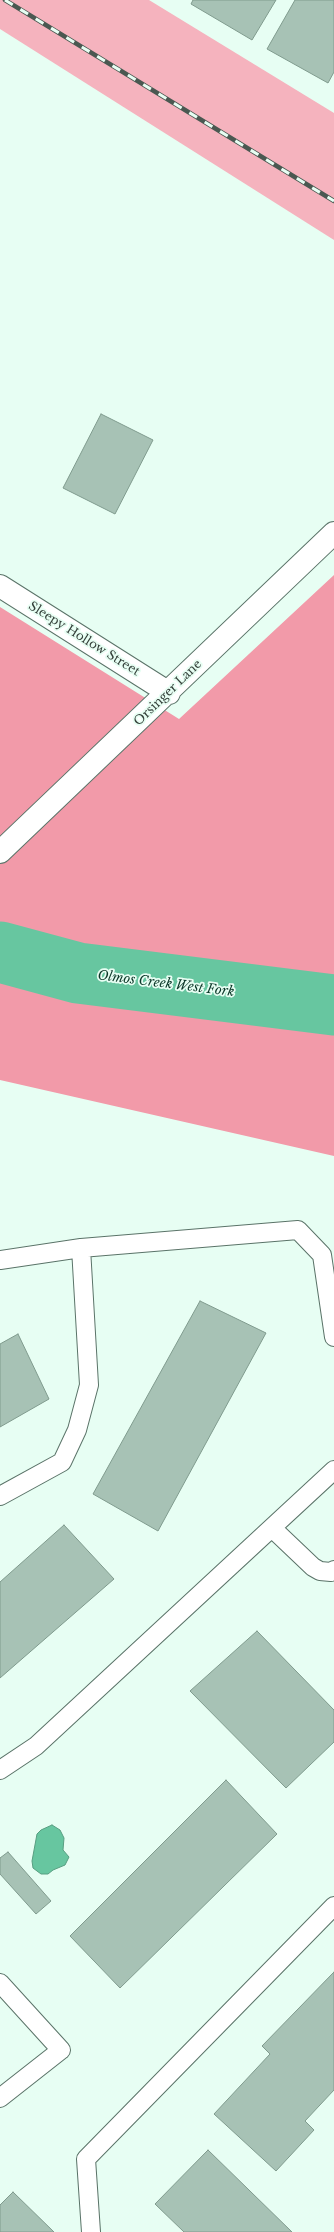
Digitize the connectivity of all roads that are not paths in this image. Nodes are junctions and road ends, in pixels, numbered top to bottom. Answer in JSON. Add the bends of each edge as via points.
{"nodes":[{"id":1,"x":334,"y":533,"type":"edge"},
{"id":2,"x":0,"y":586,"type":"edge"},
{"id":3,"x":169,"y":693,"type":"junction"},
{"id":4,"x":0,"y":852,"type":"edge"},
{"id":5,"x":81,"y":1248,"type":"junction"},
{"id":6,"x":328,"y":1255,"type":"edge"},
{"id":7,"x":0,"y":1260,"type":"edge"},
{"id":8,"x":334,"y":1336,"type":"edge"},
{"id":9,"x":334,"y":1470,"type":"edge"},
{"id":10,"x":0,"y":1496,"type":"edge"},
{"id":11,"x":272,"y":1528,"type":"junction"},
{"id":12,"x":334,"y":1570,"type":"edge"},
{"id":13,"x":0,"y":1770,"type":"edge"},
{"id":14,"x":334,"y":1906,"type":"edge"},
{"id":15,"x":0,"y":1983,"type":"edge"},
{"id":16,"x":0,"y":2098,"type":"edge"},
{"id":17,"x":92,"y":2232,"type":"edge"}],
"edges":[{"from":1,"to":3,"type":"street","name":"Orsinger Lane"},
{"from":2,"to":3,"type":"street","name":"Sleepy Hollow Street"},
{"from":3,"to":4,"type":"street","name":"Orsinger Lane"},
{"from":5,"to":6,"type":"lane","via":[[298,1230]]},
{"from":5,"to":7,"type":"lane"},
{"from":5,"to":10,"type":"lane","via":[[89,1385],[76,1430],[62,1462]]},
{"from":6,"to":8,"type":"lane"},
{"from":9,"to":11,"type":"lane"},
{"from":11,"to":12,"type":"lane","via":[[313,1567],[320,1571]]},
{"from":11,"to":13,"type":"lane","via":[[36,1746]]},
{"from":14,"to":17,"type":"lane","via":[[86,2159]]},
{"from":15,"to":16,"type":"lane","via":[[61,2050]]}]}
